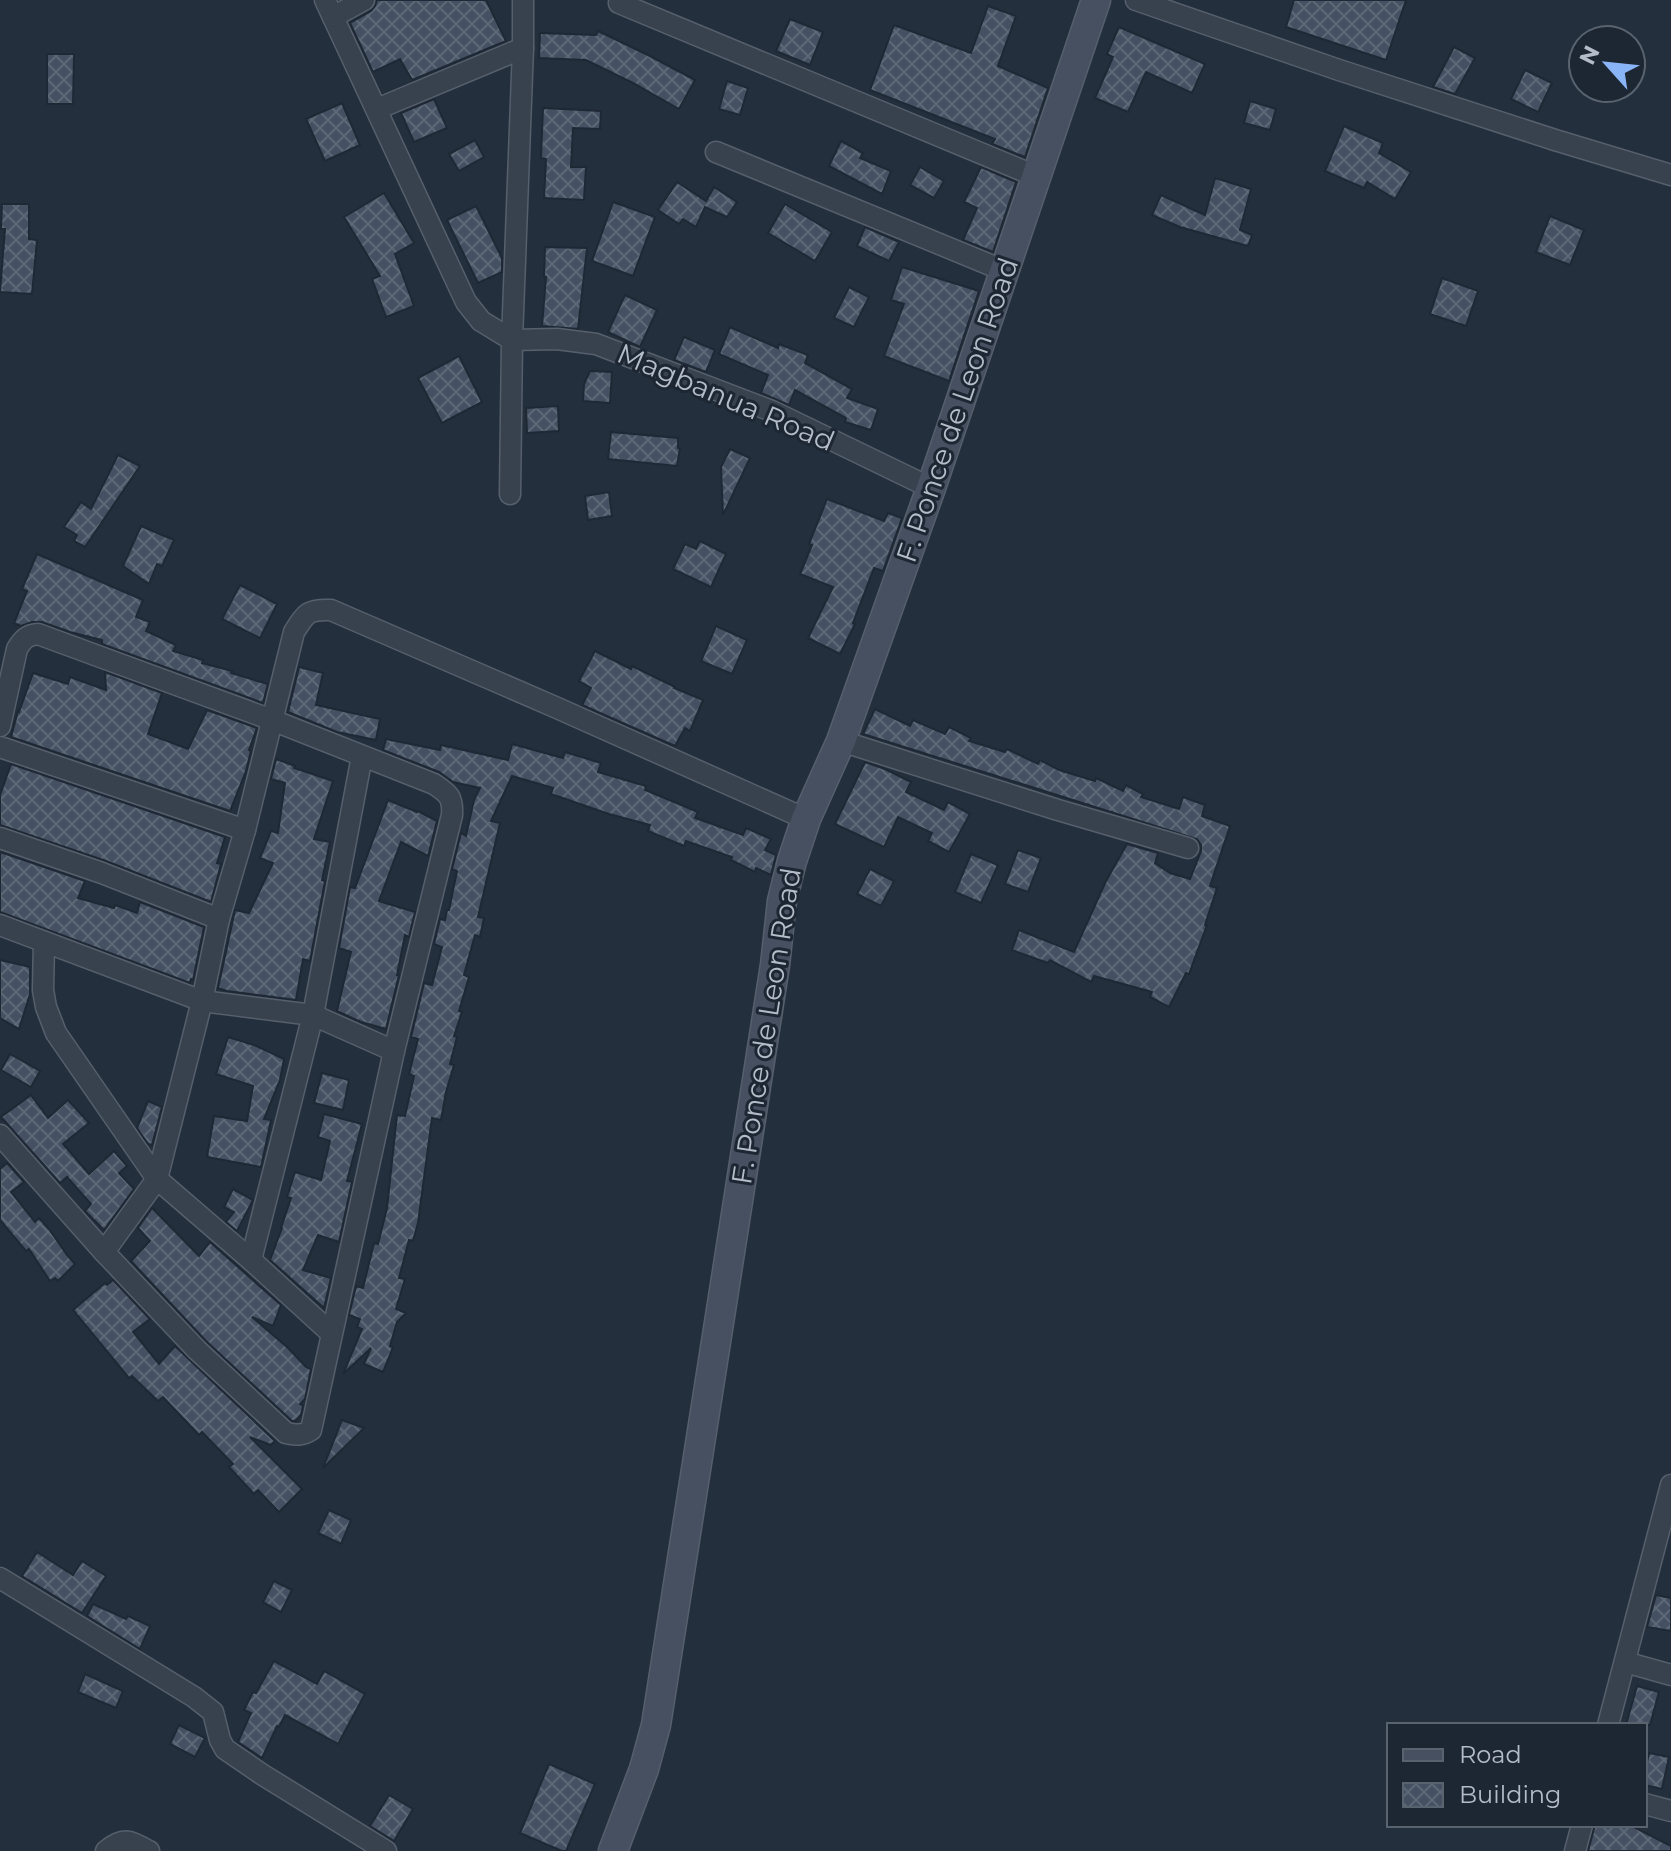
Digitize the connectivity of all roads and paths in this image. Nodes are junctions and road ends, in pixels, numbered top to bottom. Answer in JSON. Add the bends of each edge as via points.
{"nodes":[{"id":1,"x":364,"y":0,"type":"edge"},
{"id":2,"x":523,"y":0,"type":"edge"},
{"id":3,"x":1096,"y":0,"type":"edge"},
{"id":4,"x":1136,"y":0,"type":"edge"},
{"id":5,"x":619,"y":3,"type":"dead end"},
{"id":6,"x":329,"y":8,"type":"edge"},
{"id":7,"x":523,"y":48,"type":"junction"},
{"id":8,"x":377,"y":109,"type":"junction"},
{"id":9,"x":716,"y":152,"type":"dead end"},
{"id":10,"x":1671,"y":175,"type":"edge"},
{"id":11,"x":1038,"y":177,"type":"junction"},
{"id":12,"x":1005,"y":271,"type":"junction"},
{"id":13,"x":512,"y":340,"type":"junction"},
{"id":14,"x":931,"y":488,"type":"junction"},
{"id":15,"x":510,"y":494,"type":"dead end"},
{"id":16,"x":272,"y":720,"type":"junction"},
{"id":17,"x":0,"y":726,"type":"edge"},
{"id":18,"x":841,"y":741,"type":"junction"},
{"id":19,"x":0,"y":747,"type":"edge"},
{"id":20,"x":362,"y":756,"type":"junction"},
{"id":21,"x":806,"y":819,"type":"junction"},
{"id":22,"x":245,"y":830,"type":"junction"},
{"id":23,"x":0,"y":838,"type":"edge"},
{"id":24,"x":1188,"y":848,"type":"dead end"},
{"id":25,"x":219,"y":919,"type":"junction"},
{"id":26,"x":0,"y":925,"type":"edge"},
{"id":27,"x":44,"y":942,"type":"junction"},
{"id":28,"x":202,"y":1001,"type":"junction"},
{"id":29,"x":313,"y":1015,"type":"junction"},
{"id":30,"x":394,"y":1051,"type":"junction"},
{"id":31,"x":0,"y":1135,"type":"edge"},
{"id":32,"x":157,"y":1179,"type":"junction"},
{"id":33,"x":104,"y":1252,"type":"junction"},
{"id":34,"x":251,"y":1260,"type":"junction"},
{"id":35,"x":331,"y":1333,"type":"junction"},
{"id":36,"x":1671,"y":1485,"type":"edge"},
{"id":37,"x":1666,"y":1525,"type":"edge"},
{"id":38,"x":0,"y":1578,"type":"edge"},
{"id":39,"x":1625,"y":1662,"type":"junction"},
{"id":40,"x":1671,"y":1675,"type":"edge"},
{"id":41,"x":1609,"y":1723,"type":"edge"},
{"id":42,"x":1647,"y":1805,"type":"edge"},
{"id":43,"x":1671,"y":1811,"type":"edge"},
{"id":44,"x":1581,"y":1827,"type":"edge"},
{"id":45,"x":106,"y":1851,"type":"edge"},
{"id":46,"x":149,"y":1851,"type":"edge"},
{"id":47,"x":386,"y":1851,"type":"edge"},
{"id":48,"x":613,"y":1851,"type":"edge"},
{"id":49,"x":1575,"y":1851,"type":"edge"}],
"edges":[{"from":1,"to":6,"type":"street"},
{"from":2,"to":7,"type":"street"},
{"from":3,"to":11,"type":"street","name":"F. Ponce de Leon Road"},
{"from":4,"to":10,"type":"street"},
{"from":5,"to":11,"type":"street"},
{"from":6,"to":8,"type":"street"},
{"from":7,"to":8,"type":"street"},
{"from":7,"to":13,"type":"street"},
{"from":8,"to":13,"type":"street","via":[[466,302],[481,321]]},
{"from":9,"to":12,"type":"street"},
{"from":11,"to":12,"type":"street","name":"F. Ponce de Leon Road"},
{"from":12,"to":14,"type":"street","name":"F. Ponce de Leon Road"},
{"from":13,"to":14,"type":"street","name":"Magbanua Road","via":[[596,344],[772,411]]},
{"from":13,"to":15,"type":"street"},
{"from":14,"to":18,"type":"street","name":"F. Ponce de Leon Road"},
{"from":16,"to":17,"type":"street","via":[[38,634],[29,635],[17,649]]},
{"from":16,"to":20,"type":"street"},
{"from":16,"to":21,"type":"street","via":[[294,632],[304,615],[331,610]]},
{"from":16,"to":22,"type":"street"},
{"from":18,"to":21,"type":"street","name":"F. Ponce de Leon Road"},
{"from":18,"to":24,"type":"street"},
{"from":19,"to":22,"type":"street"},
{"from":20,"to":29,"type":"street"},
{"from":20,"to":30,"type":"street","via":[[434,784],[452,801]]},
{"from":21,"to":48,"type":"street","name":"F. Ponce de Leon Road","via":[[782,901],[656,1725]]},
{"from":22,"to":25,"type":"street"},
{"from":23,"to":25,"type":"street"},
{"from":25,"to":28,"type":"street"},
{"from":26,"to":27,"type":"street"},
{"from":27,"to":28,"type":"street"},
{"from":27,"to":32,"type":"street","via":[[43,990],[56,1033]]},
{"from":28,"to":29,"type":"street"},
{"from":28,"to":32,"type":"street"},
{"from":29,"to":30,"type":"street"},
{"from":29,"to":34,"type":"street"},
{"from":30,"to":35,"type":"street"},
{"from":31,"to":33,"type":"street"},
{"from":32,"to":33,"type":"street"},
{"from":32,"to":34,"type":"street"},
{"from":33,"to":35,"type":"street","via":[[286,1433],[297,1436],[311,1430]]},
{"from":34,"to":35,"type":"street"},
{"from":36,"to":37,"type":"street"},
{"from":37,"to":39,"type":"street"},
{"from":38,"to":47,"type":"street","via":[[194,1697],[213,1712],[225,1749]]},
{"from":39,"to":40,"type":"street"},
{"from":39,"to":41,"type":"street"},
{"from":42,"to":43,"type":"street"},
{"from":44,"to":49,"type":"street"},
{"from":45,"to":46,"type":"street","via":[[118,1841],[131,1841]]}]}
